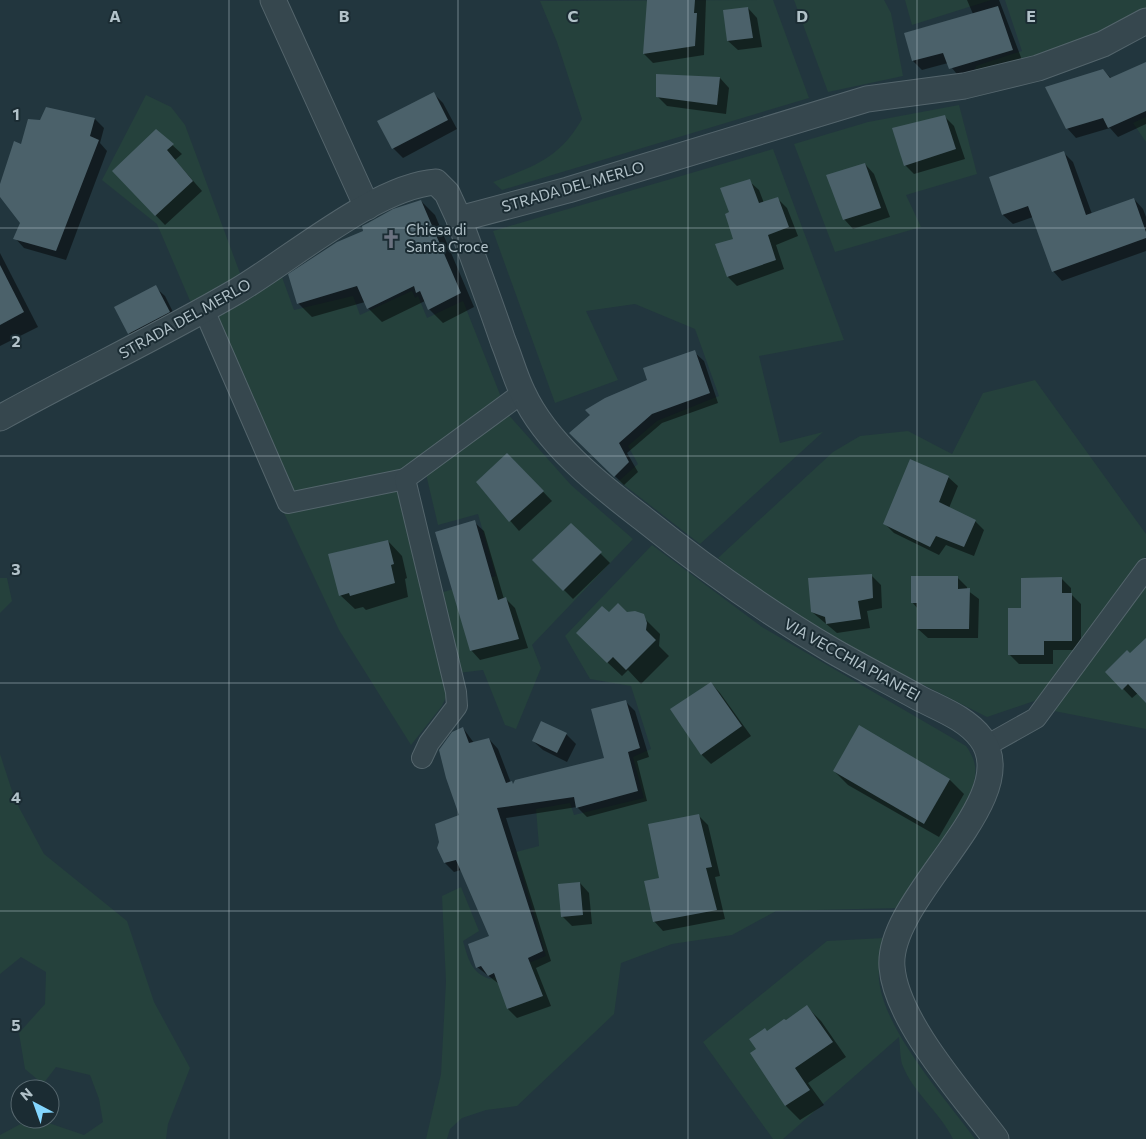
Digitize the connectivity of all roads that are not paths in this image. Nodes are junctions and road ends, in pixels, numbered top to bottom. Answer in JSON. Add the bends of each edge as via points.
{"nodes":[{"id":1,"x":273,"y":0,"type":"edge"},
{"id":2,"x":1146,"y":21,"type":"edge"},
{"id":3,"x":368,"y":207,"type":"junction"},
{"id":4,"x":460,"y":219,"type":"junction"},
{"id":5,"x":204,"y":310,"type":"junction"},
{"id":6,"x":522,"y":393,"type":"junction"},
{"id":7,"x":0,"y":418,"type":"edge"},
{"id":8,"x":405,"y":479,"type":"junction"},
{"id":9,"x":1146,"y":570,"type":"edge"},
{"id":10,"x":986,"y":746,"type":"junction"},
{"id":11,"x":422,"y":758,"type":"dead end"},
{"id":12,"x":996,"y":1139,"type":"edge"}],
"edges":[{"from":1,"to":3,"type":"street"},
{"from":2,"to":4,"type":"street","name":"STRADA DEL MERLO","via":[[1103,44],[1038,68],[964,86],[867,99],[568,190]]},
{"from":3,"to":4,"type":"street","name":"STRADA DEL MERLO","via":[[411,187],[436,182],[447,193]]},
{"from":3,"to":5,"type":"street","name":"STRADA DEL MERLO"},
{"from":4,"to":6,"type":"street","name":"VIA VECCHIA PIANFEI"},
{"from":5,"to":7,"type":"street","name":"STRADA DEL MERLO"},
{"from":5,"to":8,"type":"street","via":[[288,503]]},
{"from":6,"to":8,"type":"street"},
{"from":6,"to":10,"type":"street","name":"VIA VECCHIA PIANFEI","via":[[546,429],[584,470],[732,587],[863,668],[961,720]]},
{"from":8,"to":11,"type":"street","via":[[457,706],[429,743]]},
{"from":9,"to":10,"type":"street","via":[[1036,718]]},
{"from":10,"to":12,"type":"street","name":"VIA VECCHIA PIANFEI","via":[[991,771],[983,796],[900,926],[891,961],[894,984],[908,1017]]}]}
